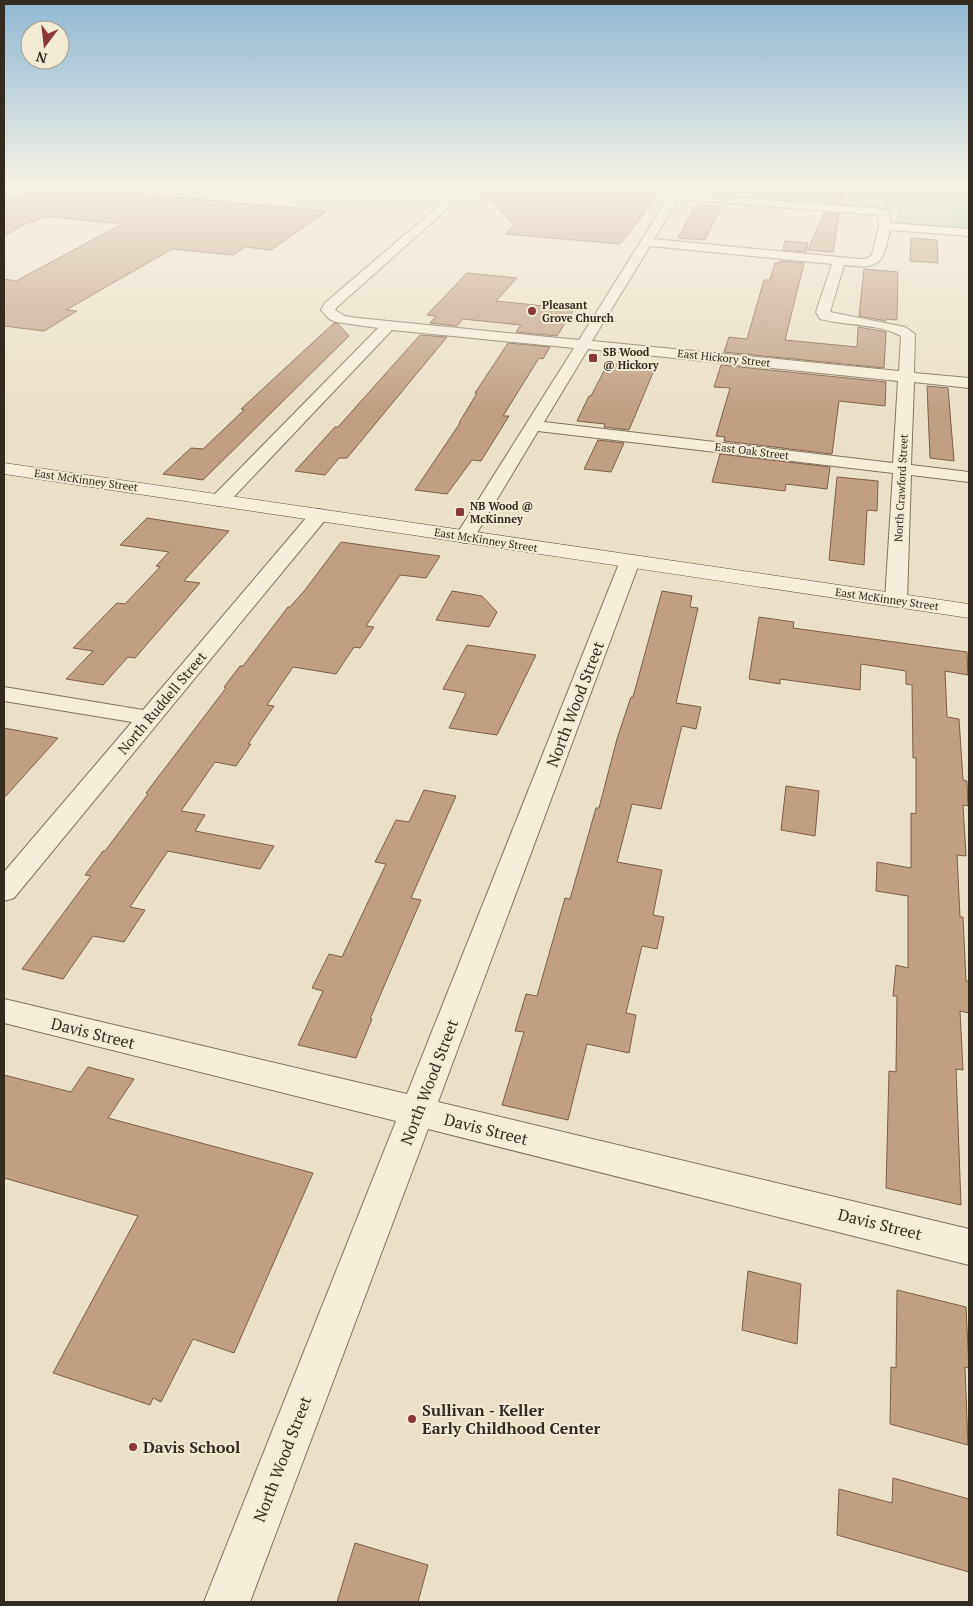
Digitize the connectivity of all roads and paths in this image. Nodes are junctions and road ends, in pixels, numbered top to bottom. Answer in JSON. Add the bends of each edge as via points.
{"nodes":[{"id":1,"x":383,"y":260,"type":"edge"},
{"id":2,"x":635,"y":260,"type":"edge"},
{"id":3,"x":828,"y":260,"type":"edge"},
{"id":4,"x":876,"y":260,"type":"edge"},
{"id":5,"x":839,"y":261,"type":"junction"},
{"id":6,"x":389,"y":325,"type":"junction"},
{"id":7,"x":583,"y":344,"type":"junction"},
{"id":8,"x":906,"y":376,"type":"junction"},
{"id":9,"x":969,"y":382,"type":"edge"},
{"id":10,"x":534,"y":426,"type":"junction"},
{"id":11,"x":902,"y":469,"type":"junction"},
{"id":12,"x":6,"y":471,"type":"edge"},
{"id":13,"x":969,"y":477,"type":"edge"},
{"id":14,"x":220,"y":500,"type":"junction"},
{"id":15,"x":319,"y":515,"type":"junction"},
{"id":16,"x":465,"y":537,"type":"junction"},
{"id":17,"x":630,"y":561,"type":"junction"},
{"id":18,"x":896,"y":600,"type":"junction"},
{"id":19,"x":969,"y":611,"type":"edge"},
{"id":20,"x":4,"y":694,"type":"edge"},
{"id":21,"x":150,"y":718,"type":"junction"},
{"id":22,"x":4,"y":891,"type":"edge"},
{"id":23,"x":4,"y":1011,"type":"edge"},
{"id":24,"x":417,"y":1112,"type":"junction"},
{"id":25,"x":969,"y":1247,"type":"edge"},
{"id":26,"x":228,"y":1602,"type":"edge"}],
"edges":[{"from":1,"to":6,"type":"street","name":"East Hickory Street","via":[[328,310],[336,318]]},
{"from":2,"to":7,"type":"street"},
{"from":3,"to":5,"type":"street"},
{"from":4,"to":5,"type":"street"},
{"from":5,"to":8,"type":"street","name":"North Crawford Street","via":[[823,312],[825,316],[839,321],[899,329],[908,334]]},
{"from":6,"to":7,"type":"street","name":"East Hickory Street"},
{"from":6,"to":14,"type":"street"},
{"from":7,"to":8,"type":"street","name":"East Hickory Street"},
{"from":7,"to":10,"type":"street"},
{"from":8,"to":9,"type":"street","name":"East Hickory Street"},
{"from":8,"to":11,"type":"street","name":"North Crawford Street"},
{"from":10,"to":11,"type":"street","name":"East Oak Street"},
{"from":10,"to":16,"type":"street"},
{"from":11,"to":13,"type":"street","name":"East Oak Street"},
{"from":11,"to":18,"type":"street","name":"North Crawford Street"},
{"from":12,"to":14,"type":"main road","name":"East McKinney Street"},
{"from":14,"to":15,"type":"main road","name":"East McKinney Street"},
{"from":15,"to":16,"type":"main road","name":"East McKinney Street"},
{"from":15,"to":21,"type":"street","name":"North Ruddell Street"},
{"from":16,"to":17,"type":"main road","name":"East McKinney Street"},
{"from":17,"to":18,"type":"main road","name":"East McKinney Street"},
{"from":17,"to":24,"type":"street","name":"North Wood Street"},
{"from":18,"to":19,"type":"main road","name":"East McKinney Street"},
{"from":20,"to":21,"type":"street"},
{"from":21,"to":22,"type":"street","name":"North Ruddell Street"},
{"from":23,"to":24,"type":"street","name":"Davis Street"},
{"from":24,"to":25,"type":"street","name":"Davis Street"},
{"from":24,"to":26,"type":"street","name":"North Wood Street"}]}
